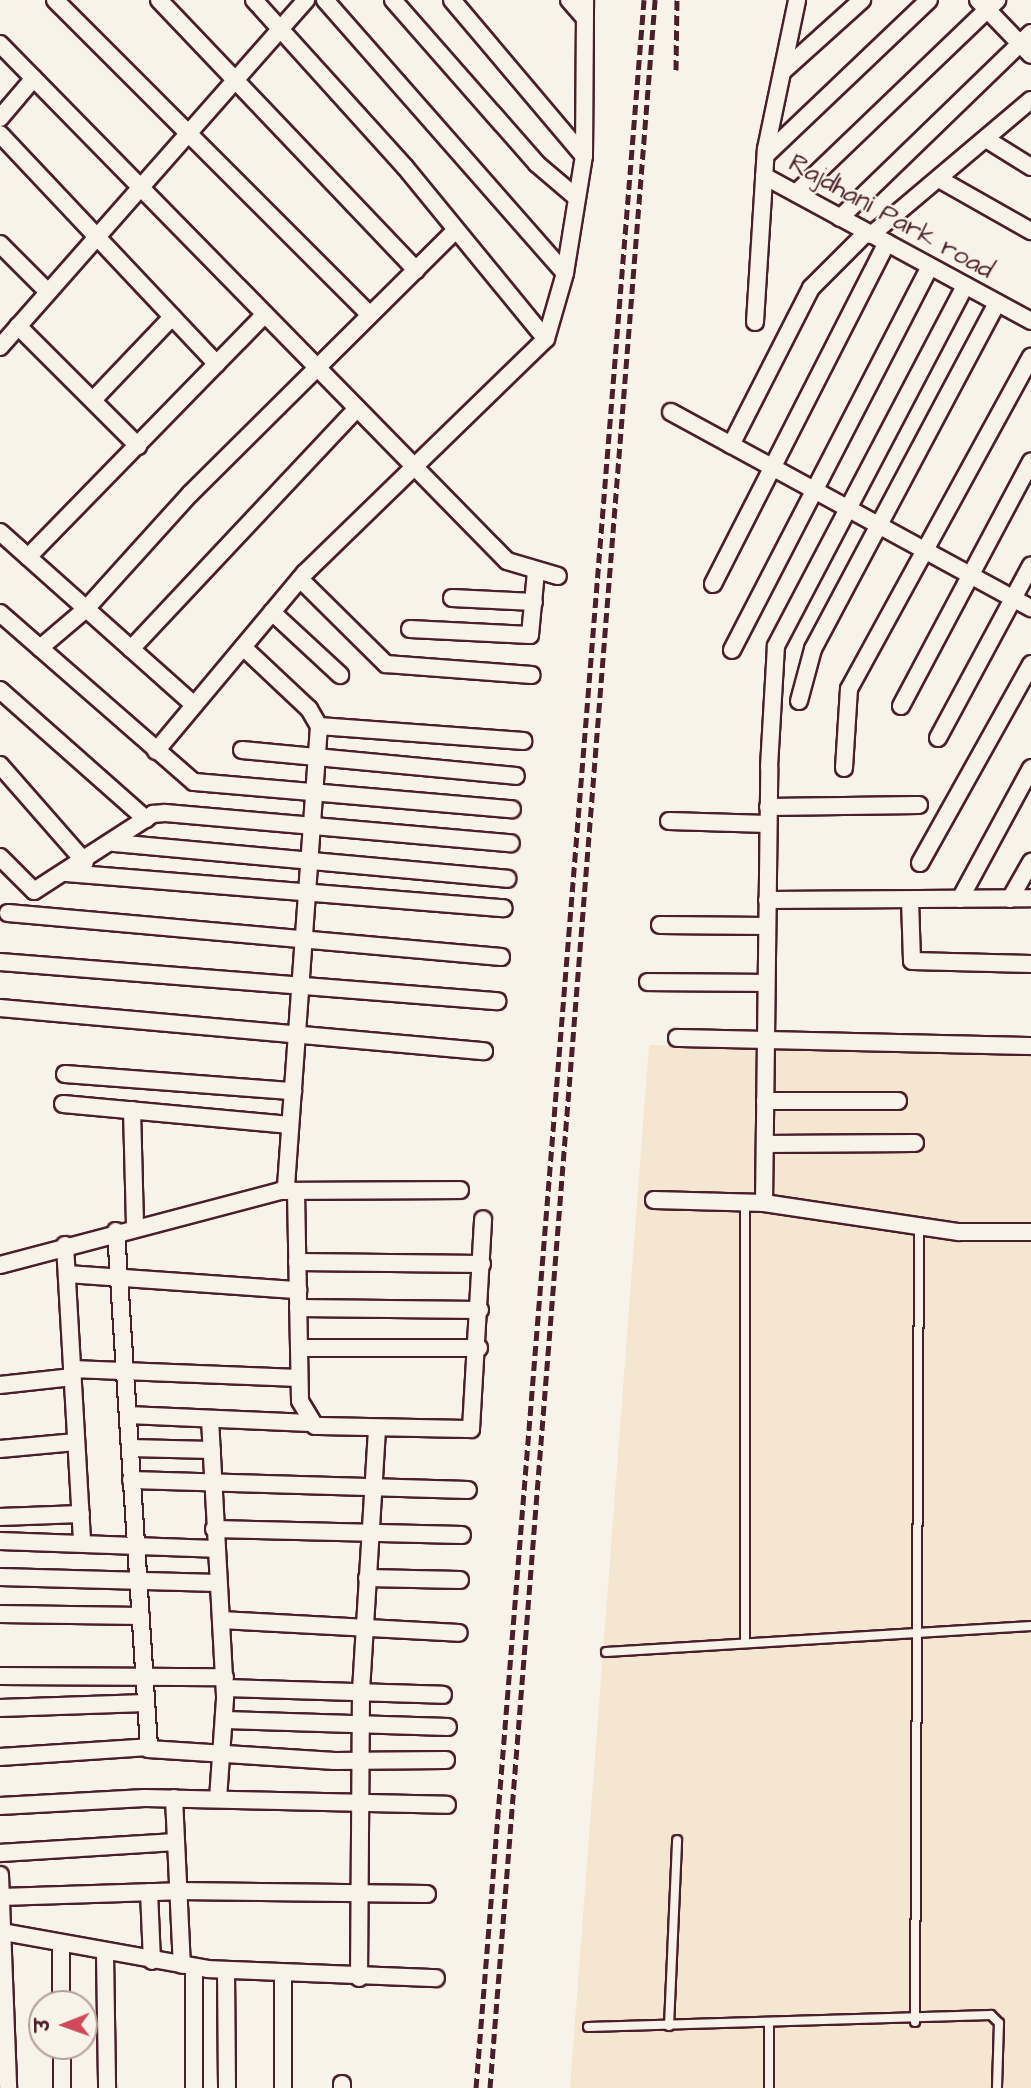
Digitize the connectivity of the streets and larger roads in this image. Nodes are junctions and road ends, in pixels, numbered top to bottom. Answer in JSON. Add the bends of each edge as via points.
{"nodes":[{"id":1,"x":55,"y":0,"type":"edge"},
{"id":2,"x":159,"y":0,"type":"edge"},
{"id":3,"x":254,"y":0,"type":"edge"},
{"id":4,"x":306,"y":0,"type":"edge"},
{"id":5,"x":325,"y":0,"type":"edge"},
{"id":6,"x":393,"y":0,"type":"edge"},
{"id":7,"x":452,"y":0,"type":"edge"},
{"id":8,"x":569,"y":0,"type":"edge"},
{"id":9,"x":797,"y":0,"type":"edge"},
{"id":10,"x":862,"y":0,"type":"edge"},
{"id":11,"x":929,"y":0,"type":"edge"},
{"id":12,"x":987,"y":3,"type":"edge"},
{"id":13,"x":585,"y":8,"type":"edge"},
{"id":14,"x":281,"y":28,"type":"junction"},
{"id":15,"x":0,"y":44,"type":"edge"},
{"id":16,"x":1027,"y":44,"type":"edge"},
{"id":17,"x":782,"y":72,"type":"junction"},
{"id":18,"x":34,"y":78,"type":"junction"},
{"id":19,"x":236,"y":78,"type":"junction"},
{"id":20,"x":1030,"y":104,"type":"edge"},
{"id":21,"x":0,"y":118,"type":"edge"},
{"id":22,"x":0,"y":134,"type":"edge"},
{"id":23,"x":185,"y":135,"type":"junction"},
{"id":24,"x":986,"y":139,"type":"junction"},
{"id":25,"x":766,"y":155,"type":"junction"},
{"id":26,"x":584,"y":156,"type":"junction"},
{"id":27,"x":1031,"y":167,"type":"edge"},
{"id":28,"x":764,"y":176,"type":"junction"},
{"id":29,"x":939,"y":178,"type":"junction"},
{"id":30,"x":139,"y":187,"type":"junction"},
{"id":31,"x":796,"y":193,"type":"junction"},
{"id":32,"x":577,"y":198,"type":"junction"},
{"id":33,"x":840,"y":218,"type":"junction"},
{"id":34,"x":456,"y":231,"type":"junction"},
{"id":35,"x":1031,"y":231,"type":"edge"},
{"id":36,"x":869,"y":233,"type":"junction"},
{"id":37,"x":99,"y":235,"type":"junction"},
{"id":38,"x":887,"y":243,"type":"junction"},
{"id":39,"x":0,"y":244,"type":"edge"},
{"id":40,"x":930,"y":267,"type":"junction"},
{"id":41,"x":416,"y":270,"type":"junction"},
{"id":42,"x":565,"y":273,"type":"junction"},
{"id":43,"x":965,"y":286,"type":"junction"},
{"id":44,"x":48,"y":292,"type":"junction"},
{"id":45,"x":997,"y":303,"type":"junction"},
{"id":46,"x":265,"y":314,"type":"junction"},
{"id":47,"x":370,"y":315,"type":"junction"},
{"id":48,"x":172,"y":317,"type":"junction"},
{"id":49,"x":1031,"y":321,"type":"edge"},
{"id":50,"x":755,"y":322,"type":"dead end"},
{"id":51,"x":18,"y":326,"type":"junction"},
{"id":52,"x":546,"y":339,"type":"junction"},
{"id":53,"x":0,"y":347,"type":"edge"},
{"id":54,"x":1031,"y":356,"type":"edge"},
{"id":55,"x":217,"y":364,"type":"junction"},
{"id":56,"x":317,"y":367,"type":"junction"},
{"id":57,"x":93,"y":400,"type":"junction"},
{"id":58,"x":358,"y":408,"type":"junction"},
{"id":59,"x":671,"y":412,"type":"dead end"},
{"id":60,"x":732,"y":445,"type":"junction"},
{"id":61,"x":138,"y":446,"type":"junction"},
{"id":62,"x":1031,"y":461,"type":"edge"},
{"id":63,"x":415,"y":467,"type":"junction"},
{"id":64,"x":773,"y":467,"type":"junction"},
{"id":65,"x":813,"y":489,"type":"junction"},
{"id":66,"x":845,"y":506,"type":"junction"},
{"id":67,"x":881,"y":526,"type":"junction"},
{"id":68,"x":0,"y":532,"type":"edge"},
{"id":69,"x":926,"y":551,"type":"junction"},
{"id":70,"x":28,"y":557,"type":"junction"},
{"id":71,"x":1031,"y":565,"type":"edge"},
{"id":72,"x":536,"y":571,"type":"junction"},
{"id":73,"x":970,"y":575,"type":"junction"},
{"id":74,"x":558,"y":576,"type":"dead end"},
{"id":75,"x":300,"y":579,"type":"junction"},
{"id":76,"x":713,"y":584,"type":"dead end"},
{"id":77,"x":452,"y":598,"type":"dead end"},
{"id":78,"x":1013,"y":598,"type":"junction"},
{"id":79,"x":534,"y":602,"type":"junction"},
{"id":80,"x":1031,"y":608,"type":"edge"},
{"id":81,"x":86,"y":609,"type":"junction"},
{"id":82,"x":272,"y":612,"type":"junction"},
{"id":83,"x":0,"y":613,"type":"edge"},
{"id":84,"x":410,"y":629,"type":"dead end"},
{"id":85,"x":243,"y":647,"type":"junction"},
{"id":86,"x":40,"y":648,"type":"junction"},
{"id":87,"x":131,"y":649,"type":"junction"},
{"id":88,"x":732,"y":650,"type":"dead end"},
{"id":89,"x":1031,"y":664,"type":"edge"},
{"id":90,"x":340,"y":675,"type":"dead end"},
{"id":91,"x":532,"y":675,"type":"dead end"},
{"id":92,"x":0,"y":690,"type":"edge"},
{"id":93,"x":799,"y":701,"type":"dead end"},
{"id":94,"x":194,"y":705,"type":"junction"},
{"id":95,"x":901,"y":706,"type":"dead end"},
{"id":96,"x":319,"y":726,"type":"junction"},
{"id":97,"x":938,"y":738,"type":"dead end"},
{"id":98,"x":523,"y":741,"type":"dead end"},
{"id":99,"x":242,"y":750,"type":"dead end"},
{"id":100,"x":156,"y":751,"type":"junction"},
{"id":101,"x":317,"y":758,"type":"junction"},
{"id":102,"x":0,"y":765,"type":"edge"},
{"id":103,"x":844,"y":768,"type":"dead end"},
{"id":104,"x":1031,"y":768,"type":"edge"},
{"id":105,"x":516,"y":776,"type":"dead end"},
{"id":106,"x":314,"y":792,"type":"junction"},
{"id":107,"x":919,"y":805,"type":"dead end"},
{"id":108,"x":512,"y":809,"type":"dead end"},
{"id":109,"x":768,"y":815,"type":"junction"},
{"id":110,"x":146,"y":819,"type":"junction"},
{"id":111,"x":669,"y":821,"type":"dead end"},
{"id":112,"x":312,"y":827,"type":"junction"},
{"id":113,"x":114,"y":843,"type":"junction"},
{"id":114,"x":511,"y":844,"type":"dead end"},
{"id":115,"x":0,"y":857,"type":"edge"},
{"id":116,"x":310,"y":859,"type":"junction"},
{"id":117,"x":86,"y":862,"type":"junction"},
{"id":118,"x":1031,"y":862,"type":"edge"},
{"id":119,"x":920,"y":863,"type":"dead end"},
{"id":120,"x":66,"y":873,"type":"junction"},
{"id":121,"x":507,"y":879,"type":"dead end"},
{"id":122,"x":307,"y":896,"type":"junction"},
{"id":123,"x":1031,"y":898,"type":"edge"},
{"id":124,"x":1010,"y":899,"type":"junction"},
{"id":125,"x":767,"y":900,"type":"junction"},
{"id":126,"x":910,"y":900,"type":"junction"},
{"id":127,"x":960,"y":900,"type":"junction"},
{"id":128,"x":504,"y":908,"type":"dead end"},
{"id":129,"x":8,"y":913,"type":"dead end"},
{"id":130,"x":660,"y":925,"type":"dead end"},
{"id":131,"x":767,"y":926,"type":"junction"},
{"id":132,"x":304,"y":939,"type":"junction"},
{"id":133,"x":501,"y":957,"type":"dead end"},
{"id":134,"x":0,"y":962,"type":"edge"},
{"id":135,"x":1031,"y":964,"type":"edge"},
{"id":136,"x":648,"y":982,"type":"dead end"},
{"id":137,"x":766,"y":983,"type":"junction"},
{"id":138,"x":300,"y":988,"type":"junction"},
{"id":139,"x":497,"y":1001,"type":"dead end"},
{"id":140,"x":0,"y":1008,"type":"edge"},
{"id":141,"x":297,"y":1033,"type":"junction"},
{"id":142,"x":677,"y":1038,"type":"dead end"},
{"id":143,"x":766,"y":1042,"type":"junction"},
{"id":144,"x":1031,"y":1046,"type":"edge"},
{"id":145,"x":484,"y":1051,"type":"dead end"},
{"id":146,"x":65,"y":1074,"type":"dead end"},
{"id":147,"x":293,"y":1091,"type":"junction"},
{"id":148,"x":765,"y":1101,"type":"junction"},
{"id":149,"x":898,"y":1101,"type":"dead end"},
{"id":150,"x":63,"y":1104,"type":"dead end"},
{"id":151,"x":132,"y":1110,"type":"junction"},
{"id":152,"x":290,"y":1125,"type":"junction"},
{"id":153,"x":915,"y":1143,"type":"dead end"},
{"id":154,"x":765,"y":1144,"type":"junction"},
{"id":155,"x":460,"y":1190,"type":"dead end"},
{"id":156,"x":291,"y":1191,"type":"junction"},
{"id":157,"x":654,"y":1200,"type":"dead end"},
{"id":158,"x":764,"y":1203,"type":"junction"},
{"id":159,"x":483,"y":1219,"type":"dead end"},
{"id":160,"x":135,"y":1227,"type":"junction"},
{"id":161,"x":116,"y":1231,"type":"junction"},
{"id":162,"x":1031,"y":1233,"type":"edge"},
{"id":163,"x":65,"y":1245,"type":"junction"},
{"id":164,"x":298,"y":1262,"type":"junction"},
{"id":165,"x":482,"y":1264,"type":"junction"},
{"id":166,"x":0,"y":1265,"type":"edge"},
{"id":167,"x":67,"y":1274,"type":"junction"},
{"id":168,"x":120,"y":1279,"type":"junction"},
{"id":169,"x":298,"y":1290,"type":"junction"},
{"id":170,"x":298,"y":1308,"type":"junction"},
{"id":171,"x":481,"y":1310,"type":"junction"},
{"id":172,"x":299,"y":1348,"type":"junction"},
{"id":173,"x":479,"y":1348,"type":"junction"},
{"id":174,"x":125,"y":1371,"type":"junction"},
{"id":175,"x":73,"y":1373,"type":"junction"},
{"id":176,"x":299,"y":1378,"type":"junction"},
{"id":177,"x":0,"y":1385,"type":"edge"},
{"id":178,"x":128,"y":1415,"type":"junction"},
{"id":179,"x":210,"y":1419,"type":"junction"},
{"id":180,"x":310,"y":1423,"type":"junction"},
{"id":181,"x":377,"y":1428,"type":"junction"},
{"id":182,"x":76,"y":1442,"type":"junction"},
{"id":183,"x":130,"y":1448,"type":"junction"},
{"id":184,"x":0,"y":1449,"type":"edge"},
{"id":185,"x":212,"y":1450,"type":"junction"},
{"id":186,"x":131,"y":1480,"type":"junction"},
{"id":187,"x":213,"y":1482,"type":"junction"},
{"id":188,"x":373,"y":1488,"type":"junction"},
{"id":189,"x":468,"y":1490,"type":"dead end"},
{"id":190,"x":80,"y":1514,"type":"junction"},
{"id":191,"x":0,"y":1517,"type":"edge"},
{"id":192,"x":214,"y":1529,"type":"junction"},
{"id":193,"x":370,"y":1533,"type":"junction"},
{"id":194,"x":463,"y":1535,"type":"dead end"},
{"id":195,"x":0,"y":1541,"type":"edge"},
{"id":196,"x":82,"y":1543,"type":"junction"},
{"id":197,"x":135,"y":1544,"type":"junction"},
{"id":198,"x":215,"y":1549,"type":"junction"},
{"id":199,"x":0,"y":1577,"type":"edge"},
{"id":200,"x":367,"y":1578,"type":"junction"},
{"id":201,"x":460,"y":1580,"type":"dead end"},
{"id":202,"x":137,"y":1581,"type":"junction"},
{"id":203,"x":218,"y":1583,"type":"junction"},
{"id":204,"x":0,"y":1614,"type":"edge"},
{"id":205,"x":141,"y":1616,"type":"junction"},
{"id":206,"x":221,"y":1620,"type":"junction"},
{"id":207,"x":364,"y":1631,"type":"junction"},
{"id":208,"x":458,"y":1633,"type":"dead end"},
{"id":209,"x":145,"y":1673,"type":"junction"},
{"id":210,"x":0,"y":1676,"type":"edge"},
{"id":211,"x":225,"y":1683,"type":"junction"},
{"id":212,"x":361,"y":1691,"type":"junction"},
{"id":213,"x":443,"y":1695,"type":"dead end"},
{"id":214,"x":146,"y":1703,"type":"junction"},
{"id":215,"x":0,"y":1708,"type":"edge"},
{"id":216,"x":226,"y":1720,"type":"junction"},
{"id":217,"x":361,"y":1725,"type":"junction"},
{"id":218,"x":448,"y":1727,"type":"dead end"},
{"id":219,"x":148,"y":1749,"type":"junction"},
{"id":220,"x":221,"y":1755,"type":"junction"},
{"id":221,"x":0,"y":1758,"type":"edge"},
{"id":222,"x":361,"y":1759,"type":"junction"},
{"id":223,"x":446,"y":1760,"type":"dead end"},
{"id":224,"x":174,"y":1798,"type":"junction"},
{"id":225,"x":218,"y":1799,"type":"junction"},
{"id":226,"x":360,"y":1802,"type":"junction"},
{"id":227,"x":447,"y":1805,"type":"dead end"},
{"id":228,"x":0,"y":1806,"type":"edge"},
{"id":229,"x":176,"y":1842,"type":"junction"},
{"id":230,"x":0,"y":1853,"type":"edge"},
{"id":231,"x":0,"y":1875,"type":"edge"},
{"id":232,"x":178,"y":1891,"type":"junction"},
{"id":233,"x":149,"y":1892,"type":"junction"},
{"id":234,"x":359,"y":1894,"type":"junction"},
{"id":235,"x":427,"y":1894,"type":"dead end"},
{"id":236,"x":1,"y":1907,"type":"edge"},
{"id":237,"x":2,"y":1941,"type":"edge"},
{"id":238,"x":61,"y":1943,"type":"junction"},
{"id":239,"x":105,"y":1954,"type":"junction"},
{"id":240,"x":152,"y":1961,"type":"junction"},
{"id":241,"x":188,"y":1966,"type":"junction"},
{"id":242,"x":226,"y":1971,"type":"junction"},
{"id":243,"x":283,"y":1975,"type":"junction"},
{"id":244,"x":359,"y":1978,"type":"junction"},
{"id":245,"x":436,"y":1978,"type":"dead end"},
{"id":246,"x":61,"y":1990,"type":"edge"},
{"id":247,"x":3,"y":1996,"type":"edge"},
{"id":248,"x":62,"y":2060,"type":"edge"},
{"id":249,"x":8,"y":2088,"type":"edge"},
{"id":250,"x":62,"y":2088,"type":"edge"},
{"id":251,"x":107,"y":2088,"type":"edge"},
{"id":252,"x":194,"y":2088,"type":"edge"},
{"id":253,"x":227,"y":2088,"type":"edge"},
{"id":254,"x":283,"y":2088,"type":"edge"}],
"edges":[{"from":1,"to":23,"type":"street"},
{"from":2,"to":19,"type":"street"},
{"from":3,"to":14,"type":"street"},
{"from":4,"to":14,"type":"street"},
{"from":5,"to":42,"type":"street"},
{"from":6,"to":32,"type":"street","via":[[537,164]]},
{"from":7,"to":26,"type":"street"},
{"from":8,"to":13,"type":"street"},
{"from":9,"to":17,"type":"street"},
{"from":10,"to":17,"type":"street"},
{"from":11,"to":25,"type":"street"},
{"from":12,"to":16,"type":"street"},
{"from":12,"to":31,"type":"street"},
{"from":13,"to":26,"type":"street"},
{"from":14,"to":19,"type":"street"},
{"from":14,"to":34,"type":"street"},
{"from":15,"to":18,"type":"street"},
{"from":16,"to":33,"type":"street"},
{"from":17,"to":25,"type":"street"},
{"from":18,"to":21,"type":"street"},
{"from":18,"to":30,"type":"street"},
{"from":19,"to":23,"type":"street"},
{"from":19,"to":41,"type":"street"},
{"from":20,"to":24,"type":"street"},
{"from":22,"to":37,"type":"street"},
{"from":23,"to":30,"type":"street"},
{"from":23,"to":47,"type":"street"},
{"from":24,"to":27,"type":"street"},
{"from":24,"to":29,"type":"street"},
{"from":25,"to":28,"type":"street"},
{"from":26,"to":32,"type":"street"},
{"from":28,"to":31,"type":"street","name":"Rajdhani Park road"},
{"from":28,"to":50,"type":"street"},
{"from":29,"to":35,"type":"street"},
{"from":29,"to":36,"type":"street"},
{"from":30,"to":37,"type":"street"},
{"from":30,"to":46,"type":"street"},
{"from":31,"to":33,"type":"street","name":"Rajdhani Park road"},
{"from":32,"to":42,"type":"street"},
{"from":33,"to":36,"type":"street","name":"Rajdhani Park road"},
{"from":34,"to":41,"type":"street"},
{"from":34,"to":52,"type":"street"},
{"from":36,"to":38,"type":"street","name":"Rajdhani Park road"},
{"from":36,"to":60,"type":"street","via":[[811,288]]},
{"from":37,"to":44,"type":"street"},
{"from":37,"to":48,"type":"street"},
{"from":38,"to":40,"type":"street","name":"Rajdhani Park road"},
{"from":38,"to":64,"type":"street"},
{"from":39,"to":44,"type":"street"},
{"from":40,"to":43,"type":"street","name":"Rajdhani Park road"},
{"from":40,"to":65,"type":"street"},
{"from":41,"to":47,"type":"street"},
{"from":42,"to":52,"type":"street"},
{"from":43,"to":45,"type":"street","name":"Rajdhani Park road"},
{"from":43,"to":66,"type":"street"},
{"from":44,"to":51,"type":"street"},
{"from":45,"to":49,"type":"street","name":"Rajdhani Park road"},
{"from":45,"to":67,"type":"street"},
{"from":46,"to":55,"type":"street"},
{"from":46,"to":56,"type":"street"},
{"from":47,"to":56,"type":"street"},
{"from":48,"to":55,"type":"street"},
{"from":48,"to":57,"type":"street"},
{"from":51,"to":53,"type":"street"},
{"from":51,"to":57,"type":"street"},
{"from":52,"to":63,"type":"street"},
{"from":54,"to":69,"type":"street"},
{"from":55,"to":61,"type":"street"},
{"from":56,"to":58,"type":"street"},
{"from":56,"to":81,"type":"street"},
{"from":57,"to":61,"type":"street"},
{"from":58,"to":63,"type":"street"},
{"from":58,"to":87,"type":"street"},
{"from":59,"to":60,"type":"street"},
{"from":60,"to":64,"type":"street"},
{"from":61,"to":70,"type":"street"},
{"from":62,"to":73,"type":"street"},
{"from":63,"to":72,"type":"street","via":[[507,561]]},
{"from":63,"to":75,"type":"street"},
{"from":64,"to":65,"type":"street"},
{"from":64,"to":76,"type":"street"},
{"from":65,"to":66,"type":"street"},
{"from":65,"to":88,"type":"street"},
{"from":66,"to":67,"type":"street"},
{"from":66,"to":109,"type":"street","via":[[776,646]]},
{"from":67,"to":69,"type":"street"},
{"from":67,"to":93,"type":"street","via":[[813,649]]},
{"from":68,"to":70,"type":"street"},
{"from":69,"to":73,"type":"street"},
{"from":69,"to":103,"type":"street","via":[[849,689]]},
{"from":70,"to":81,"type":"street"},
{"from":71,"to":78,"type":"street"},
{"from":72,"to":74,"type":"street"},
{"from":72,"to":79,"type":"street"},
{"from":73,"to":78,"type":"street"},
{"from":73,"to":95,"type":"street"},
{"from":75,"to":82,"type":"street"},
{"from":75,"to":91,"type":"street","via":[[386,664]]},
{"from":77,"to":79,"type":"street"},
{"from":78,"to":80,"type":"street"},
{"from":78,"to":97,"type":"street"},
{"from":79,"to":84,"type":"street","via":[[530,635]]},
{"from":81,"to":86,"type":"street"},
{"from":81,"to":87,"type":"street"},
{"from":82,"to":85,"type":"street"},
{"from":82,"to":90,"type":"street"},
{"from":83,"to":86,"type":"street"},
{"from":85,"to":94,"type":"street"},
{"from":85,"to":96,"type":"street","via":[[310,709]]},
{"from":86,"to":100,"type":"street"},
{"from":87,"to":94,"type":"street"},
{"from":89,"to":119,"type":"street"},
{"from":92,"to":110,"type":"street"},
{"from":94,"to":100,"type":"street"},
{"from":96,"to":98,"type":"street"},
{"from":96,"to":101,"type":"street"},
{"from":99,"to":101,"type":"street"},
{"from":100,"to":106,"type":"street","via":[[194,782]]},
{"from":101,"to":105,"type":"street"},
{"from":101,"to":106,"type":"street"},
{"from":102,"to":117,"type":"street"},
{"from":104,"to":127,"type":"street"},
{"from":106,"to":108,"type":"street"},
{"from":106,"to":112,"type":"street"},
{"from":107,"to":109,"type":"street"},
{"from":109,"to":111,"type":"street"},
{"from":109,"to":125,"type":"street"},
{"from":110,"to":112,"type":"street","via":[[165,813]]},
{"from":110,"to":113,"type":"street"},
{"from":112,"to":114,"type":"street"},
{"from":112,"to":116,"type":"street"},
{"from":113,"to":116,"type":"street"},
{"from":113,"to":117,"type":"street"},
{"from":115,"to":120,"type":"street","via":[[34,891]]},
{"from":116,"to":121,"type":"street"},
{"from":116,"to":122,"type":"street"},
{"from":117,"to":120,"type":"street"},
{"from":118,"to":124,"type":"street"},
{"from":120,"to":122,"type":"street"},
{"from":122,"to":128,"type":"street"},
{"from":122,"to":132,"type":"street"},
{"from":123,"to":124,"type":"street"},
{"from":124,"to":127,"type":"street"},
{"from":125,"to":126,"type":"street"},
{"from":125,"to":131,"type":"street"},
{"from":126,"to":127,"type":"street"},
{"from":126,"to":135,"type":"street","via":[[912,961]]},
{"from":129,"to":132,"type":"street"},
{"from":130,"to":131,"type":"street"},
{"from":131,"to":137,"type":"street"},
{"from":132,"to":133,"type":"street"},
{"from":132,"to":138,"type":"street"},
{"from":134,"to":138,"type":"street"},
{"from":136,"to":137,"type":"street"},
{"from":137,"to":143,"type":"street"},
{"from":138,"to":139,"type":"street"},
{"from":138,"to":141,"type":"street"},
{"from":140,"to":141,"type":"street"},
{"from":141,"to":145,"type":"street"},
{"from":141,"to":147,"type":"street"},
{"from":142,"to":143,"type":"street"},
{"from":143,"to":144,"type":"street"},
{"from":143,"to":148,"type":"street"},
{"from":146,"to":147,"type":"street"},
{"from":147,"to":152,"type":"street"},
{"from":148,"to":149,"type":"street"},
{"from":148,"to":154,"type":"street"},
{"from":150,"to":151,"type":"street"},
{"from":151,"to":152,"type":"street"},
{"from":151,"to":160,"type":"street"},
{"from":152,"to":156,"type":"street"},
{"from":153,"to":154,"type":"street"},
{"from":154,"to":158,"type":"street"},
{"from":155,"to":156,"type":"street"},
{"from":156,"to":160,"type":"street"},
{"from":156,"to":164,"type":"street"},
{"from":157,"to":158,"type":"street"},
{"from":158,"to":162,"type":"street","via":[[919,1226]]},
{"from":159,"to":165,"type":"street"},
{"from":160,"to":161,"type":"street"},
{"from":161,"to":163,"type":"street"},
{"from":161,"to":168,"type":"street"},
{"from":163,"to":166,"type":"street"},
{"from":163,"to":167,"type":"street"},
{"from":164,"to":165,"type":"street"},
{"from":164,"to":169,"type":"street"},
{"from":165,"to":171,"type":"street"},
{"from":167,"to":168,"type":"street"},
{"from":167,"to":175,"type":"street"},
{"from":168,"to":169,"type":"street"},
{"from":168,"to":174,"type":"street"},
{"from":169,"to":170,"type":"street"},
{"from":170,"to":171,"type":"street"},
{"from":170,"to":172,"type":"street"},
{"from":171,"to":173,"type":"street"},
{"from":172,"to":173,"type":"street"},
{"from":172,"to":176,"type":"street"},
{"from":173,"to":181,"type":"street","via":[[471,1429]]},
{"from":174,"to":175,"type":"street"},
{"from":174,"to":176,"type":"street"},
{"from":174,"to":178,"type":"street"},
{"from":175,"to":177,"type":"street"},
{"from":175,"to":182,"type":"street"},
{"from":176,"to":180,"type":"street","via":[[300,1401]]},
{"from":178,"to":179,"type":"street"},
{"from":178,"to":183,"type":"street"},
{"from":179,"to":180,"type":"street"},
{"from":179,"to":185,"type":"street"},
{"from":180,"to":181,"type":"street"},
{"from":181,"to":188,"type":"street"},
{"from":182,"to":184,"type":"street"},
{"from":182,"to":190,"type":"street"},
{"from":183,"to":185,"type":"street"},
{"from":183,"to":186,"type":"street"},
{"from":185,"to":187,"type":"street"},
{"from":186,"to":187,"type":"street"},
{"from":186,"to":197,"type":"street"},
{"from":187,"to":188,"type":"street"},
{"from":187,"to":192,"type":"street"},
{"from":188,"to":189,"type":"street"},
{"from":188,"to":193,"type":"street"},
{"from":190,"to":191,"type":"street"},
{"from":190,"to":196,"type":"street"},
{"from":192,"to":193,"type":"street"},
{"from":192,"to":198,"type":"street"},
{"from":193,"to":194,"type":"street"},
{"from":193,"to":200,"type":"street"},
{"from":195,"to":196,"type":"street"},
{"from":196,"to":197,"type":"street"},
{"from":197,"to":198,"type":"street"},
{"from":197,"to":202,"type":"street"},
{"from":198,"to":203,"type":"street"},
{"from":199,"to":202,"type":"street"},
{"from":200,"to":201,"type":"street"},
{"from":200,"to":207,"type":"street"},
{"from":202,"to":203,"type":"street"},
{"from":202,"to":205,"type":"street"},
{"from":203,"to":206,"type":"street"},
{"from":204,"to":205,"type":"street"},
{"from":205,"to":209,"type":"street"},
{"from":206,"to":207,"type":"street"},
{"from":206,"to":211,"type":"street"},
{"from":207,"to":208,"type":"street"},
{"from":207,"to":212,"type":"street"},
{"from":209,"to":210,"type":"street"},
{"from":209,"to":211,"type":"street"},
{"from":209,"to":214,"type":"street"},
{"from":211,"to":212,"type":"street"},
{"from":211,"to":216,"type":"street"},
{"from":212,"to":213,"type":"street"},
{"from":212,"to":217,"type":"street"},
{"from":214,"to":215,"type":"street"},
{"from":214,"to":219,"type":"street"},
{"from":216,"to":217,"type":"street"},
{"from":216,"to":220,"type":"street"},
{"from":217,"to":218,"type":"street"},
{"from":217,"to":222,"type":"street"},
{"from":219,"to":220,"type":"street"},
{"from":219,"to":221,"type":"street"},
{"from":220,"to":222,"type":"street"},
{"from":220,"to":225,"type":"street"},
{"from":222,"to":223,"type":"street"},
{"from":222,"to":226,"type":"street"},
{"from":224,"to":225,"type":"street"},
{"from":224,"to":228,"type":"street"},
{"from":224,"to":229,"type":"street"},
{"from":225,"to":226,"type":"street"},
{"from":226,"to":227,"type":"street"},
{"from":226,"to":234,"type":"street"},
{"from":229,"to":230,"type":"street"},
{"from":229,"to":232,"type":"street"},
{"from":231,"to":236,"type":"street"},
{"from":232,"to":233,"type":"street"},
{"from":232,"to":234,"type":"street"},
{"from":232,"to":241,"type":"street"},
{"from":233,"to":236,"type":"street"},
{"from":233,"to":240,"type":"street"},
{"from":234,"to":235,"type":"street"},
{"from":234,"to":244,"type":"street"},
{"from":236,"to":237,"type":"street"},
{"from":237,"to":238,"type":"street"},
{"from":237,"to":247,"type":"street"},
{"from":238,"to":239,"type":"street"},
{"from":238,"to":246,"type":"street"},
{"from":239,"to":240,"type":"street"},
{"from":239,"to":251,"type":"street"},
{"from":240,"to":241,"type":"street"},
{"from":241,"to":242,"type":"street"},
{"from":241,"to":252,"type":"street"},
{"from":242,"to":243,"type":"street"},
{"from":242,"to":253,"type":"street"},
{"from":243,"to":244,"type":"street"},
{"from":243,"to":254,"type":"street"},
{"from":244,"to":245,"type":"street"},
{"from":247,"to":249,"type":"street"},
{"from":248,"to":250,"type":"street"}]}
